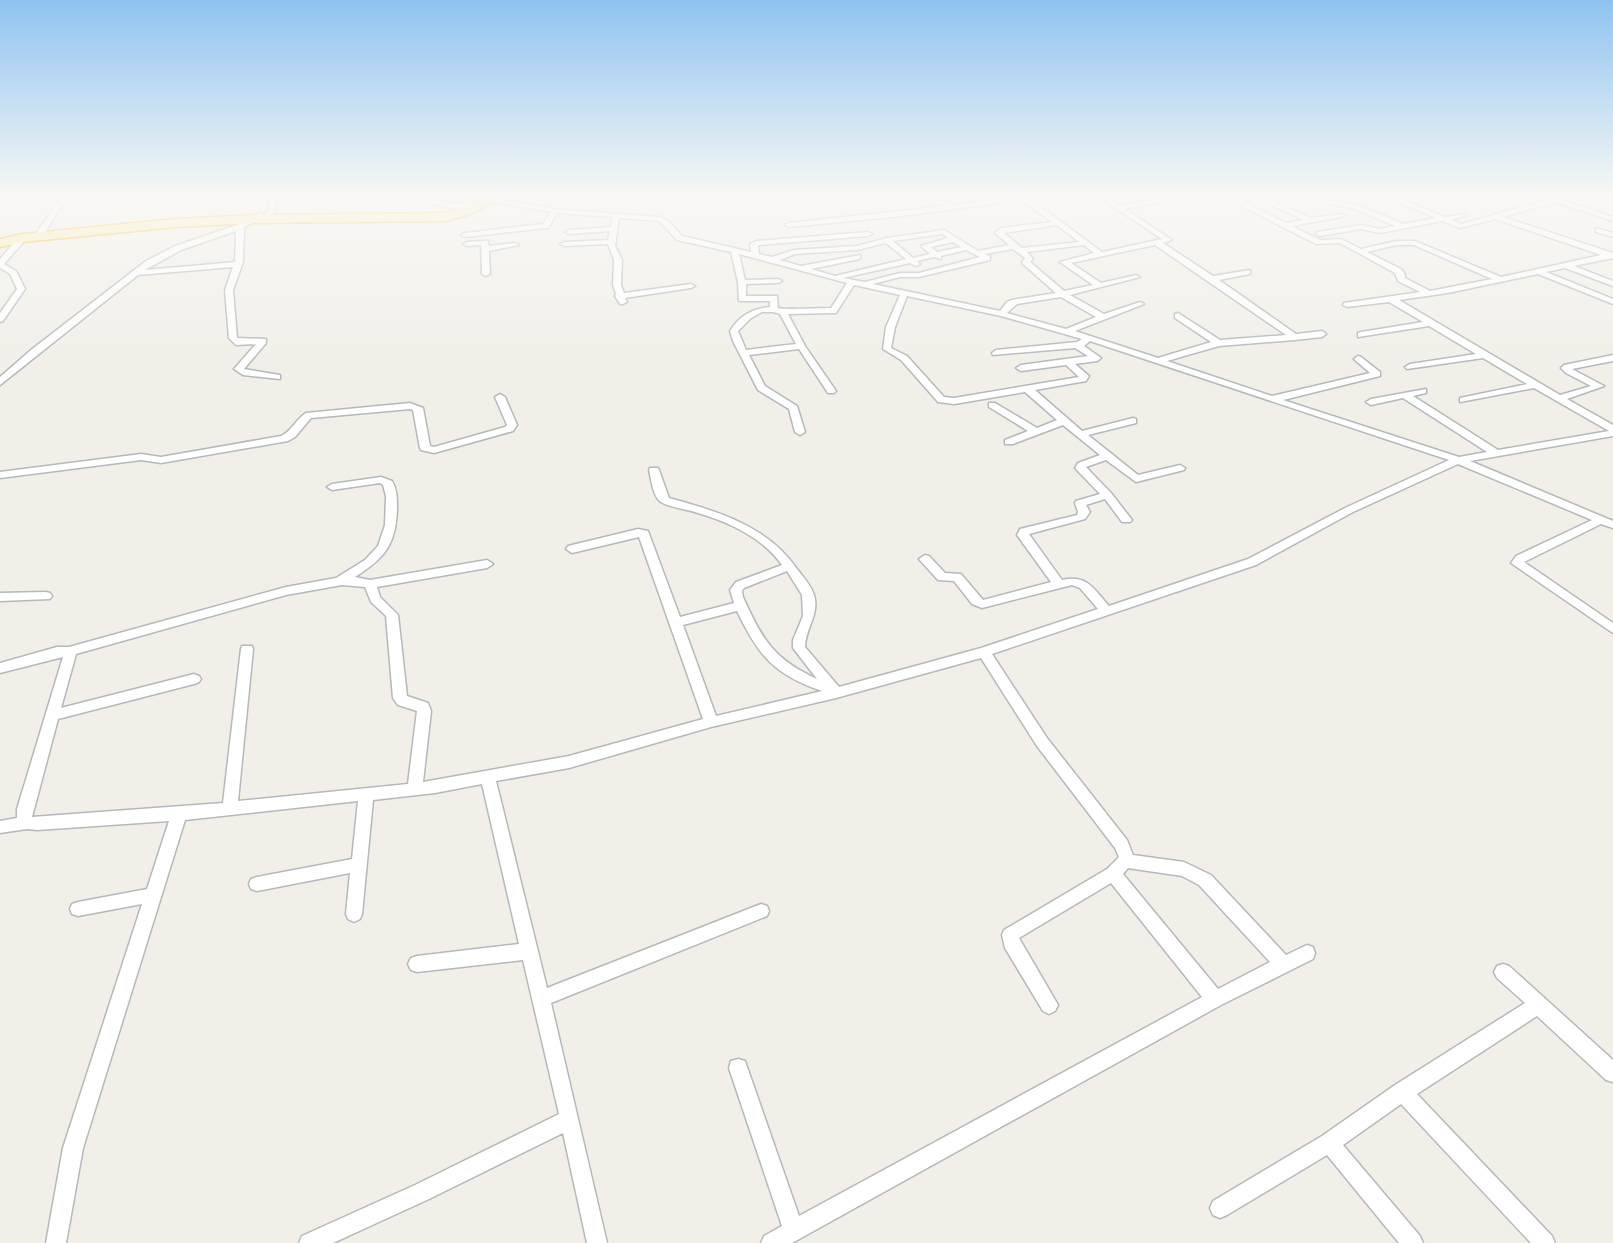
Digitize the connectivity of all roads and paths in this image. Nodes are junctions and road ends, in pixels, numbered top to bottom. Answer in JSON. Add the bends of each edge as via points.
{"nodes":[{"id":1,"x":10,"y":253,"type":"edge"},
{"id":2,"x":168,"y":253,"type":"edge"},
{"id":3,"x":239,"y":253,"type":"edge"},
{"id":4,"x":485,"y":253,"type":"edge"},
{"id":5,"x":614,"y":253,"type":"edge"},
{"id":6,"x":735,"y":253,"type":"edge"},
{"id":7,"x":747,"y":253,"type":"edge"},
{"id":8,"x":791,"y":253,"type":"edge"},
{"id":9,"x":903,"y":253,"type":"edge"},
{"id":10,"x":944,"y":253,"type":"edge"},
{"id":11,"x":978,"y":253,"type":"edge"},
{"id":12,"x":1023,"y":253,"type":"edge"},
{"id":13,"x":1105,"y":253,"type":"edge"},
{"id":14,"x":1172,"y":253,"type":"edge"},
{"id":15,"x":1363,"y":253,"type":"edge"},
{"id":16,"x":1441,"y":253,"type":"edge"},
{"id":17,"x":1100,"y":254,"type":"joint"},
{"id":18,"x":755,"y":255,"type":"joint"},
{"id":19,"x":935,"y":255,"type":"junction"},
{"id":20,"x":1612,"y":256,"type":"edge"},
{"id":21,"x":856,"y":257,"type":"dead end"},
{"id":22,"x":772,"y":260,"type":"junction"},
{"id":23,"x":911,"y":260,"type":"junction"},
{"id":24,"x":0,"y":264,"type":"edge"},
{"id":25,"x":238,"y":264,"type":"junction"},
{"id":26,"x":1567,"y":266,"type":"junction"},
{"id":27,"x":952,"y":267,"type":"junction"},
{"id":28,"x":802,"y":268,"type":"junction"},
{"id":29,"x":1247,"y":272,"type":"dead end"},
{"id":30,"x":1540,"y":272,"type":"junction"},
{"id":31,"x":137,"y":273,"type":"junction"},
{"id":32,"x":927,"y":273,"type":"junction"},
{"id":33,"x":486,"y":274,"type":"dead end"},
{"id":34,"x":1136,"y":277,"type":"dead end"},
{"id":35,"x":834,"y":278,"type":"junction"},
{"id":36,"x":1211,"y":279,"type":"junction"},
{"id":37,"x":1502,"y":280,"type":"junction"},
{"id":38,"x":778,"y":281,"type":"dead end"},
{"id":39,"x":742,"y":282,"type":"junction"},
{"id":40,"x":852,"y":282,"type":"junction"},
{"id":41,"x":864,"y":284,"type":"junction"},
{"id":42,"x":1613,"y":284,"type":"edge"},
{"id":43,"x":691,"y":286,"type":"dead end"},
{"id":44,"x":1100,"y":286,"type":"junction"},
{"id":45,"x":905,"y":292,"type":"junction"},
{"id":46,"x":1062,"y":294,"type":"junction"},
{"id":47,"x":1429,"y":294,"type":"junction"},
{"id":48,"x":1391,"y":300,"type":"junction"},
{"id":49,"x":1613,"y":302,"type":"edge"},
{"id":50,"x":1140,"y":304,"type":"dead end"},
{"id":51,"x":1347,"y":305,"type":"dead end"},
{"id":52,"x":778,"y":310,"type":"junction"},
{"id":53,"x":1002,"y":314,"type":"junction"},
{"id":54,"x":1178,"y":316,"type":"dead end"},
{"id":55,"x":1103,"y":318,"type":"junction"},
{"id":56,"x":0,"y":319,"type":"edge"},
{"id":57,"x":1430,"y":323,"type":"junction"},
{"id":58,"x":1066,"y":332,"type":"junction"},
{"id":59,"x":1322,"y":334,"type":"dead end"},
{"id":60,"x":1361,"y":335,"type":"dead end"},
{"id":61,"x":1295,"y":337,"type":"junction"},
{"id":62,"x":1089,"y":338,"type":"junction"},
{"id":63,"x":1218,"y":343,"type":"junction"},
{"id":64,"x":1078,"y":345,"type":"junction"},
{"id":65,"x":801,"y":346,"type":"junction"},
{"id":66,"x":743,"y":353,"type":"junction"},
{"id":67,"x":996,"y":353,"type":"dead end"},
{"id":68,"x":1484,"y":355,"type":"junction"},
{"id":69,"x":1613,"y":358,"type":"edge"},
{"id":70,"x":1358,"y":359,"type":"dead end"},
{"id":71,"x":1158,"y":361,"type":"junction"},
{"id":72,"x":1069,"y":363,"type":"junction"},
{"id":73,"x":1410,"y":367,"type":"dead end"},
{"id":74,"x":1022,"y":368,"type":"dead end"},
{"id":75,"x":276,"y":376,"type":"dead end"},
{"id":76,"x":2,"y":378,"type":"edge"},
{"id":77,"x":1535,"y":385,"type":"junction"},
{"id":78,"x":1028,"y":389,"type":"junction"},
{"id":79,"x":831,"y":392,"type":"dead end"},
{"id":80,"x":1423,"y":392,"type":"dead end"},
{"id":81,"x":1406,"y":396,"type":"junction"},
{"id":82,"x":500,"y":397,"type":"dead end"},
{"id":83,"x":1560,"y":398,"type":"junction"},
{"id":84,"x":1273,"y":399,"type":"junction"},
{"id":85,"x":1462,"y":400,"type":"dead end"},
{"id":86,"x":1371,"y":402,"type":"dead end"},
{"id":87,"x":992,"y":404,"type":"dead end"},
{"id":88,"x":1064,"y":421,"type":"junction"},
{"id":89,"x":1133,"y":421,"type":"dead end"},
{"id":90,"x":1613,"y":428,"type":"edge"},
{"id":91,"x":800,"y":432,"type":"dead end"},
{"id":92,"x":1036,"y":432,"type":"junction"},
{"id":93,"x":1613,"y":433,"type":"edge"},
{"id":94,"x":1081,"y":434,"type":"junction"},
{"id":95,"x":1009,"y":442,"type":"dead end"},
{"id":96,"x":1494,"y":452,"type":"junction"},
{"id":97,"x":1108,"y":456,"type":"junction"},
{"id":98,"x":1458,"y":460,"type":"junction"},
{"id":99,"x":1180,"y":468,"type":"dead end"},
{"id":100,"x":654,"y":470,"type":"dead end"},
{"id":101,"x":0,"y":475,"type":"edge"},
{"id":102,"x":332,"y":487,"type":"dead end"},
{"id":103,"x":1107,"y":494,"type":"junction"},
{"id":104,"x":1126,"y":520,"type":"dead end"},
{"id":105,"x":1601,"y":520,"type":"junction"},
{"id":106,"x":1613,"y":525,"type":"edge"},
{"id":107,"x":572,"y":549,"type":"dead end"},
{"id":108,"x":925,"y":559,"type":"dead end"},
{"id":109,"x":486,"y":564,"type":"dead end"},
{"id":110,"x":790,"y":566,"type":"junction"},
{"id":111,"x":337,"y":583,"type":"junction"},
{"id":112,"x":1058,"y":583,"type":"junction"},
{"id":113,"x":370,"y":584,"type":"junction"},
{"id":114,"x":46,"y":596,"type":"dead end"},
{"id":115,"x":0,"y":597,"type":"edge"},
{"id":116,"x":740,"y":606,"type":"junction"},
{"id":117,"x":1106,"y":610,"type":"junction"},
{"id":118,"x":676,"y":622,"type":"junction"},
{"id":119,"x":1613,"y":629,"type":"edge"},
{"id":120,"x":247,"y":649,"type":"dead end"},
{"id":121,"x":69,"y":652,"type":"junction"},
{"id":122,"x":984,"y":652,"type":"junction"},
{"id":123,"x":0,"y":668,"type":"edge"},
{"id":124,"x":194,"y":679,"type":"dead end"},
{"id":125,"x":834,"y":691,"type":"junction"},
{"id":126,"x":53,"y":715,"type":"junction"},
{"id":127,"x":711,"y":722,"type":"junction"},
{"id":128,"x":488,"y":777,"type":"junction"},
{"id":129,"x":415,"y":789,"type":"junction"},
{"id":130,"x":366,"y":794,"type":"junction"},
{"id":131,"x":230,"y":809,"type":"junction"},
{"id":132,"x":179,"y":814,"type":"junction"},
{"id":133,"x":27,"y":824,"type":"junction"},
{"id":134,"x":0,"y":827,"type":"edge"},
{"id":135,"x":1124,"y":861,"type":"junction"},
{"id":136,"x":359,"y":864,"type":"junction"},
{"id":137,"x":1113,"y":874,"type":"junction"},
{"id":138,"x":258,"y":884,"type":"dead end"},
{"id":139,"x":153,"y":896,"type":"junction"},
{"id":140,"x":78,"y":909,"type":"dead end"},
{"id":141,"x":761,"y":912,"type":"dead end"},
{"id":142,"x":354,"y":914,"type":"dead end"},
{"id":143,"x":529,"y":951,"type":"junction"},
{"id":144,"x":1307,"y":953,"type":"dead end"},
{"id":145,"x":417,"y":964,"type":"dead end"},
{"id":146,"x":1284,"y":965,"type":"junction"},
{"id":147,"x":1503,"y":972,"type":"dead end"},
{"id":148,"x":540,"y":999,"type":"junction"},
{"id":149,"x":1215,"y":1000,"type":"junction"},
{"id":150,"x":1048,"y":1005,"type":"dead end"},
{"id":151,"x":1538,"y":1005,"type":"junction"},
{"id":152,"x":738,"y":1068,"type":"dead end"},
{"id":153,"x":1613,"y":1073,"type":"edge"},
{"id":154,"x":1402,"y":1092,"type":"junction"},
{"id":155,"x":570,"y":1119,"type":"junction"},
{"id":156,"x":1328,"y":1143,"type":"junction"},
{"id":157,"x":1220,"y":1208,"type":"dead end"},
{"id":158,"x":794,"y":1230,"type":"junction"},
{"id":159,"x":56,"y":1243,"type":"edge"},
{"id":160,"x":309,"y":1243,"type":"edge"},
{"id":161,"x":597,"y":1243,"type":"edge"},
{"id":162,"x":771,"y":1243,"type":"edge"},
{"id":163,"x":1413,"y":1243,"type":"edge"},
{"id":164,"x":1545,"y":1243,"type":"edge"}],
"edges":[{"from":1,"to":24,"type":"street"},
{"from":2,"to":31,"type":"street"},
{"from":3,"to":25,"type":"street"},
{"from":4,"to":33,"type":"street"},
{"from":5,"to":43,"type":"street","via":[[618,260],[617,286],[621,299]]},
{"from":6,"to":39,"type":"street"},
{"from":7,"to":18,"type":"street"},
{"from":8,"to":22,"type":"street"},
{"from":9,"to":23,"type":"street"},
{"from":10,"to":19,"type":"street"},
{"from":11,"to":27,"type":"street","via":[[987,258]]},
{"from":12,"to":46,"type":"street","via":[[1029,259],[1026,262]]},
{"from":13,"to":17,"type":"street"},
{"from":14,"to":36,"type":"street"},
{"from":15,"to":47,"type":"street","via":[[1398,271],[1401,279]]},
{"from":16,"to":37,"type":"street"},
{"from":17,"to":44,"type":"street","via":[[1064,264]]},
{"from":18,"to":22,"type":"street"},
{"from":19,"to":23,"type":"street"},
{"from":19,"to":27,"type":"street"},
{"from":20,"to":26,"type":"street"},
{"from":21,"to":28,"type":"street"},
{"from":22,"to":28,"type":"street"},
{"from":23,"to":32,"type":"street"},
{"from":23,"to":35,"type":"street"},
{"from":24,"to":56,"type":"street","via":[[13,273],[21,289]]},
{"from":25,"to":31,"type":"street"},
{"from":25,"to":75,"type":"street","via":[[229,290],[233,338],[236,342],[263,341],[239,370]]},
{"from":26,"to":30,"type":"street"},
{"from":26,"to":42,"type":"street"},
{"from":27,"to":32,"type":"street"},
{"from":28,"to":35,"type":"street"},
{"from":29,"to":36,"type":"street"},
{"from":30,"to":37,"type":"street"},
{"from":30,"to":49,"type":"street"},
{"from":31,"to":76,"type":"street"},
{"from":32,"to":41,"type":"street","via":[[900,275]]},
{"from":34,"to":44,"type":"street"},
{"from":35,"to":40,"type":"street"},
{"from":36,"to":61,"type":"street"},
{"from":37,"to":47,"type":"street"},
{"from":38,"to":39,"type":"street"},
{"from":39,"to":52,"type":"street","via":[[742,299],[774,298]]},
{"from":40,"to":41,"type":"street"},
{"from":40,"to":52,"type":"street","via":[[833,311]]},
{"from":41,"to":45,"type":"street"},
{"from":44,"to":46,"type":"street"},
{"from":45,"to":53,"type":"street"},
{"from":45,"to":78,"type":"street","via":[[892,322],[887,349],[904,358],[937,397],[954,401]]},
{"from":46,"to":53,"type":"street","via":[[1011,303]]},
{"from":46,"to":55,"type":"street"},
{"from":47,"to":48,"type":"street"},
{"from":48,"to":51,"type":"street"},
{"from":48,"to":57,"type":"street"},
{"from":50,"to":55,"type":"street"},
{"from":52,"to":65,"type":"street"},
{"from":52,"to":66,"type":"street","via":[[754,312],[737,326],[734,331],[736,342]]},
{"from":53,"to":58,"type":"street"},
{"from":54,"to":63,"type":"street"},
{"from":55,"to":58,"type":"street"},
{"from":57,"to":60,"type":"street"},
{"from":57,"to":68,"type":"street"},
{"from":58,"to":62,"type":"street"},
{"from":59,"to":61,"type":"street"},
{"from":61,"to":63,"type":"street"},
{"from":62,"to":64,"type":"street"},
{"from":62,"to":71,"type":"street"},
{"from":63,"to":71,"type":"street"},
{"from":64,"to":67,"type":"street"},
{"from":64,"to":72,"type":"street","via":[[1096,358]]},
{"from":65,"to":66,"type":"street"},
{"from":65,"to":79,"type":"street"},
{"from":66,"to":91,"type":"street","via":[[761,388],[794,408]]},
{"from":68,"to":73,"type":"street"},
{"from":68,"to":77,"type":"street"},
{"from":69,"to":83,"type":"street","via":[[1567,366],[1569,371],[1599,386]]},
{"from":70,"to":84,"type":"street","via":[[1377,374]]},
{"from":71,"to":84,"type":"street"},
{"from":72,"to":74,"type":"street"},
{"from":72,"to":78,"type":"street","via":[[1084,378]]},
{"from":77,"to":83,"type":"street"},
{"from":77,"to":85,"type":"street"},
{"from":78,"to":88,"type":"street"},
{"from":80,"to":81,"type":"street"},
{"from":81,"to":86,"type":"street"},
{"from":81,"to":96,"type":"street"},
{"from":82,"to":101,"type":"street","via":[[512,425],[509,429],[434,450],[425,448],[418,408],[410,406],[309,415],[302,418],[292,436],[162,460],[141,457]]},
{"from":83,"to":90,"type":"street"},
{"from":84,"to":98,"type":"street"},
{"from":87,"to":92,"type":"street"},
{"from":88,"to":92,"type":"street"},
{"from":88,"to":94,"type":"street"},
{"from":89,"to":94,"type":"street"},
{"from":92,"to":95,"type":"street"},
{"from":93,"to":96,"type":"street"},
{"from":94,"to":97,"type":"street"},
{"from":96,"to":98,"type":"street"},
{"from":97,"to":99,"type":"street","via":[[1136,479]]},
{"from":97,"to":103,"type":"street","via":[[1080,468]]},
{"from":98,"to":105,"type":"street"},
{"from":98,"to":117,"type":"street","via":[[1349,510],[1252,562]]},
{"from":100,"to":110,"type":"street","via":[[665,500],[721,516],[743,527],[771,546]]},
{"from":102,"to":111,"type":"street","via":[[381,480],[391,488],[391,518],[381,554]]},
{"from":103,"to":104,"type":"street"},
{"from":103,"to":112,"type":"street","via":[[1080,503],[1084,512],[1081,517],[1024,532]]},
{"from":105,"to":106,"type":"street"},
{"from":105,"to":119,"type":"street","via":[[1517,563]]},
{"from":107,"to":118,"type":"street","via":[[644,534]]},
{"from":108,"to":112,"type":"street","via":[[942,577],[957,577],[982,604]]},
{"from":109,"to":113,"type":"street"},
{"from":110,"to":116,"type":"street","via":[[740,585],[736,590]]},
{"from":110,"to":125,"type":"street","via":[[808,595],[810,609],[799,648]]},
{"from":111,"to":113,"type":"street"},
{"from":111,"to":121,"type":"street","via":[[270,596]]},
{"from":112,"to":117,"type":"street","via":[[1080,582]]},
{"from":113,"to":129,"type":"street","via":[[375,599],[392,615],[400,698],[417,704],[424,711]]},
{"from":114,"to":115,"type":"street"},
{"from":116,"to":118,"type":"street"},
{"from":116,"to":125,"type":"street","via":[[765,651],[820,687]]},
{"from":117,"to":122,"type":"street"},
{"from":118,"to":127,"type":"street"},
{"from":120,"to":131,"type":"street"},
{"from":121,"to":123,"type":"street","via":[[56,652]]},
{"from":121,"to":126,"type":"street","via":[[70,659]]},
{"from":122,"to":125,"type":"street"},
{"from":122,"to":135,"type":"street","via":[[1042,742],[1122,845],[1127,860]]},
{"from":124,"to":126,"type":"street"},
{"from":125,"to":127,"type":"street"},
{"from":126,"to":133,"type":"street","via":[[25,810]]},
{"from":127,"to":128,"type":"street","via":[[569,762]]},
{"from":128,"to":129,"type":"street"},
{"from":128,"to":143,"type":"street"},
{"from":129,"to":130,"type":"street"},
{"from":130,"to":131,"type":"street"},
{"from":130,"to":136,"type":"street"},
{"from":131,"to":132,"type":"street"},
{"from":132,"to":133,"type":"street"},
{"from":132,"to":139,"type":"street"},
{"from":133,"to":134,"type":"street"},
{"from":135,"to":137,"type":"street"},
{"from":135,"to":146,"type":"street","via":[[1184,869],[1205,880]]},
{"from":136,"to":138,"type":"street"},
{"from":136,"to":142,"type":"street"},
{"from":137,"to":149,"type":"street"},
{"from":137,"to":150,"type":"street","via":[[1010,935]]},
{"from":139,"to":140,"type":"street"},
{"from":139,"to":159,"type":"street","via":[[73,1148]]},
{"from":141,"to":148,"type":"street"},
{"from":143,"to":145,"type":"street"},
{"from":143,"to":148,"type":"street"},
{"from":144,"to":146,"type":"street"},
{"from":146,"to":149,"type":"street"},
{"from":147,"to":151,"type":"street"},
{"from":148,"to":155,"type":"street"},
{"from":149,"to":158,"type":"street"},
{"from":151,"to":153,"type":"street"},
{"from":151,"to":154,"type":"street"},
{"from":152,"to":158,"type":"street"},
{"from":154,"to":156,"type":"street"},
{"from":154,"to":164,"type":"street"},
{"from":155,"to":160,"type":"street"},
{"from":155,"to":161,"type":"street"},
{"from":156,"to":157,"type":"street"},
{"from":156,"to":163,"type":"street"},
{"from":158,"to":162,"type":"street"}]}
